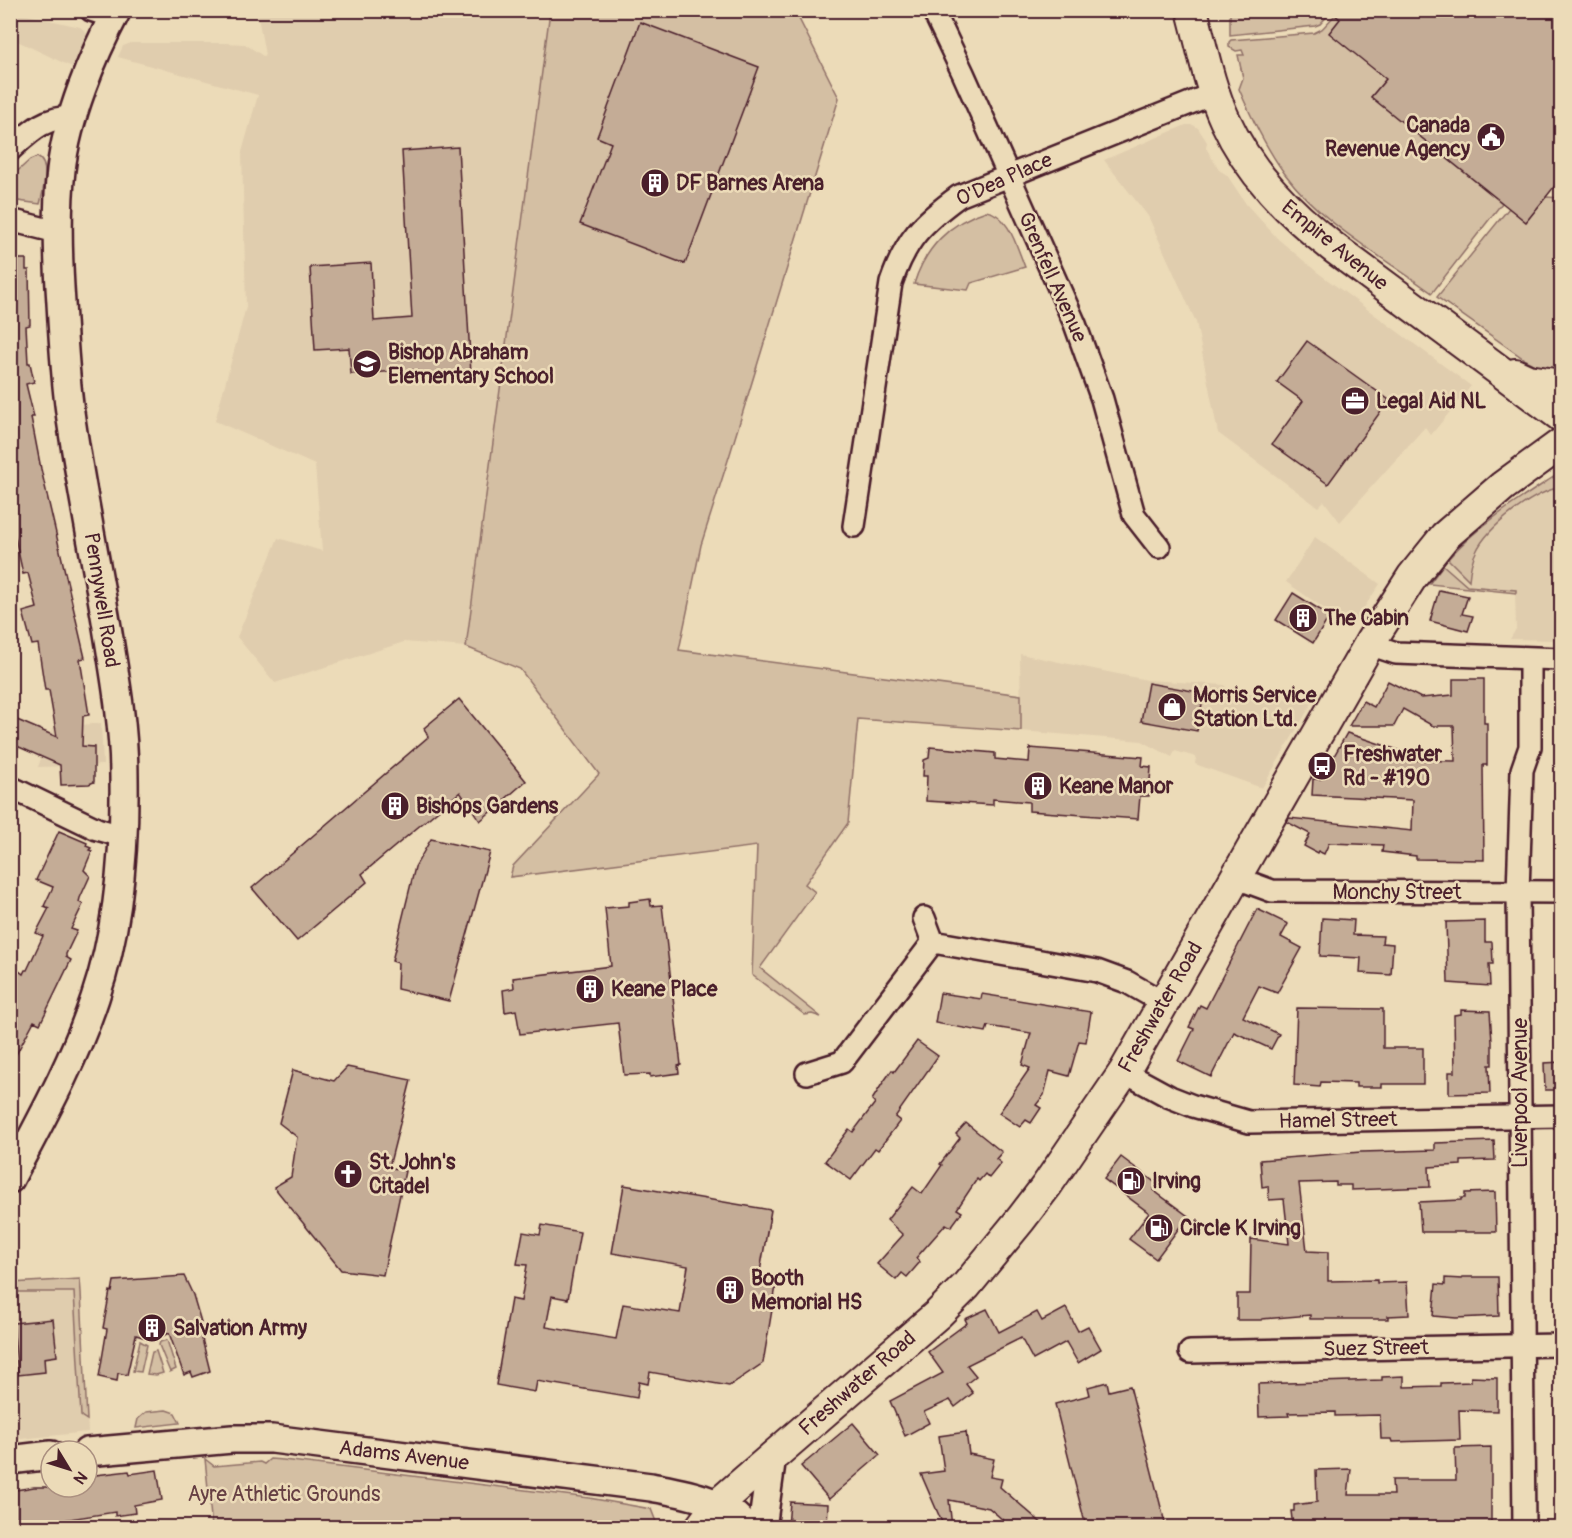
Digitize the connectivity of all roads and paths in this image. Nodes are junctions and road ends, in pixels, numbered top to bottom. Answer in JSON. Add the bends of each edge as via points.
{"nodes":[{"id":1,"x":933,"y":10,"type":"edge"},
{"id":2,"x":1192,"y":10,"type":"edge"},
{"id":3,"x":107,"y":13,"type":"edge"},
{"id":4,"x":1215,"y":93,"type":"junction"},
{"id":5,"x":74,"y":117,"type":"junction"},
{"id":6,"x":10,"y":150,"type":"edge"},
{"id":7,"x":1008,"y":175,"type":"junction"},
{"id":8,"x":10,"y":220,"type":"edge"},
{"id":9,"x":57,"y":232,"type":"junction"},
{"id":10,"x":1500,"y":371,"type":"junction"},
{"id":11,"x":1562,"y":385,"type":"edge"},
{"id":12,"x":1562,"y":417,"type":"edge"},
{"id":13,"x":1562,"y":443,"type":"edge"},
{"id":14,"x":854,"y":526,"type":"dead end"},
{"id":15,"x":1159,"y":547,"type":"dead end"},
{"id":16,"x":1371,"y":641,"type":"junction"},
{"id":17,"x":1530,"y":659,"type":"junction"},
{"id":18,"x":1562,"y":660,"type":"edge"},
{"id":19,"x":10,"y":788,"type":"edge"},
{"id":20,"x":122,"y":837,"type":"junction"},
{"id":21,"x":1234,"y":877,"type":"junction"},
{"id":22,"x":1518,"y":892,"type":"junction"},
{"id":23,"x":1562,"y":892,"type":"edge"},
{"id":24,"x":924,"y":918,"type":"dead end"},
{"id":25,"x":933,"y":942,"type":"junction"},
{"id":26,"x":1164,"y":1003,"type":"junction"},
{"id":27,"x":1124,"y":1072,"type":"junction"},
{"id":28,"x":807,"y":1073,"type":"dead end"},
{"id":29,"x":1562,"y":1116,"type":"edge"},
{"id":30,"x":1521,"y":1117,"type":"junction"},
{"id":31,"x":10,"y":1179,"type":"edge"},
{"id":32,"x":1521,"y":1345,"type":"junction"},
{"id":33,"x":1562,"y":1345,"type":"edge"},
{"id":34,"x":1190,"y":1352,"type":"dead end"},
{"id":35,"x":99,"y":1451,"type":"edge"},
{"id":36,"x":39,"y":1456,"type":"edge"},
{"id":37,"x":772,"y":1456,"type":"junction"},
{"id":38,"x":10,"y":1460,"type":"edge"},
{"id":39,"x":709,"y":1516,"type":"edge"},
{"id":40,"x":746,"y":1527,"type":"edge"},
{"id":41,"x":762,"y":1527,"type":"edge"},
{"id":42,"x":1524,"y":1527,"type":"edge"}],
"edges":[{"from":1,"to":7,"type":"street","name":"Grenfell Avenue"},
{"from":2,"to":4,"type":"main road","name":"Empire Avenue"},
{"from":3,"to":5,"type":"street","name":"Pennywell Road"},
{"from":4,"to":7,"type":"street","name":"O'Dea Place"},
{"from":4,"to":10,"type":"main road","name":"Empire Avenue","via":[[1240,148],[1280,202],[1301,223]]},
{"from":5,"to":6,"type":"street","via":[[52,118]]},
{"from":5,"to":9,"type":"street","name":"Pennywell Road","via":[[62,167]]},
{"from":7,"to":14,"type":"street","name":"O'Dea Place","via":[[959,196],[930,217],[911,238],[899,260],[886,305]]},
{"from":7,"to":15,"type":"street","name":"Grenfell Avenue","via":[[1089,361],[1134,515]]},
{"from":8,"to":9,"type":"street"},
{"from":9,"to":20,"type":"street","name":"Pennywell Road","via":[[69,403],[120,716],[124,774]]},
{"from":10,"to":11,"type":"main road"},
{"from":10,"to":12,"type":"main road","name":"Empire Avenue"},
{"from":13,"to":16,"type":"main road","name":"Freshwater Road","via":[[1503,486],[1445,536],[1412,577]]},
{"from":16,"to":17,"type":"street","via":[[1396,653]]},
{"from":16,"to":21,"type":"main road","name":"Freshwater Road"},
{"from":17,"to":18,"type":"street"},
{"from":17,"to":22,"type":"street","name":"Liverpool Avenue","via":[[1530,747],[1522,770]]},
{"from":19,"to":20,"type":"street","via":[[96,829]]},
{"from":20,"to":31,"type":"street","name":"Pennywell Road","via":[[116,913],[96,997],[69,1062]]},
{"from":21,"to":22,"type":"street","name":"Monchy Street","via":[[1272,891]]},
{"from":21,"to":26,"type":"main road","name":"Freshwater Road"},
{"from":22,"to":23,"type":"street","name":"Monchy Street"},
{"from":22,"to":30,"type":"street","name":"Liverpool Avenue"},
{"from":24,"to":25,"type":"street"},
{"from":25,"to":26,"type":"street","via":[[1097,971],[1127,982]]},
{"from":25,"to":28,"type":"street","via":[[842,1062]]},
{"from":26,"to":27,"type":"main road","name":"Freshwater Road"},
{"from":27,"to":30,"type":"street","name":"Hamel Street","via":[[1185,1103],[1249,1122]]},
{"from":27,"to":37,"type":"main road","name":"Freshwater Road","via":[[1047,1185],[966,1286]]},
{"from":29,"to":30,"type":"street","name":"Hamel Street"},
{"from":30,"to":32,"type":"street","name":"Liverpool Avenue"},
{"from":32,"to":33,"type":"street","name":"Suez Street"},
{"from":32,"to":34,"type":"street","name":"Suez Street"},
{"from":32,"to":42,"type":"street","name":"Liverpool Avenue"},
{"from":35,"to":39,"type":"street","name":"Adams Avenue","via":[[232,1438],[309,1442],[651,1487]]},
{"from":36,"to":38,"type":"street"},
{"from":37,"to":39,"type":"main road","name":"Freshwater Road"},
{"from":37,"to":41,"type":"street"},
{"from":39,"to":40,"type":"street","via":[[735,1516]]}]}
